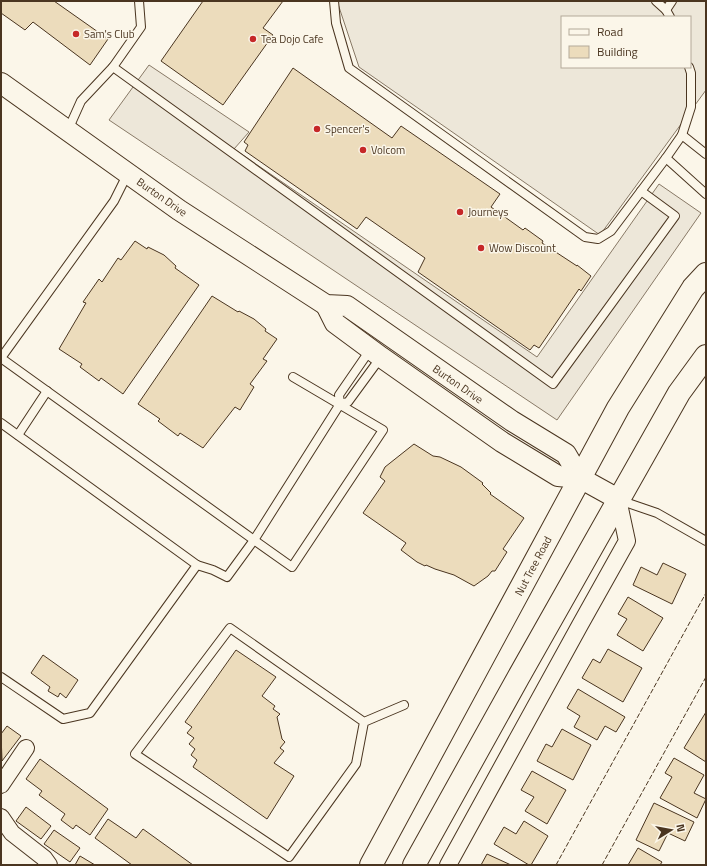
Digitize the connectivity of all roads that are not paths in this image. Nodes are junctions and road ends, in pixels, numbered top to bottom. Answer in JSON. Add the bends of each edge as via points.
{"nodes":[{"id":1,"x":139,"y":1,"type":"edge"},
{"id":2,"x":334,"y":1,"type":"edge"},
{"id":3,"x":656,"y":1,"type":"edge"},
{"id":4,"x":672,"y":1,"type":"edge"},
{"id":5,"x":668,"y":13,"type":"edge"},
{"id":6,"x":113,"y":67,"type":"junction"},
{"id":7,"x":689,"y":68,"type":"edge"},
{"id":8,"x":1,"y":83,"type":"edge"},
{"id":9,"x":68,"y":130,"type":"junction"},
{"id":10,"x":682,"y":135,"type":"junction"},
{"id":11,"x":706,"y":154,"type":"edge"},
{"id":12,"x":666,"y":158,"type":"junction"},
{"id":13,"x":128,"y":173,"type":"junction"},
{"id":14,"x":641,"y":191,"type":"junction"},
{"id":15,"x":706,"y":194,"type":"edge"},
{"id":16,"x":706,"y":274,"type":"edge"},
{"id":17,"x":326,"y":305,"type":"junction"},
{"id":18,"x":376,"y":353,"type":"junction"},
{"id":19,"x":706,"y":356,"type":"edge"},
{"id":20,"x":293,"y":377,"type":"dead end"},
{"id":21,"x":48,"y":391,"type":"junction"},
{"id":22,"x":340,"y":404,"type":"junction"},
{"id":23,"x":1,"y":424,"type":"edge"},
{"id":24,"x":18,"y":436,"type":"junction"},
{"id":25,"x":580,"y":478,"type":"junction"},
{"id":26,"x":618,"y":499,"type":"junction"},
{"id":27,"x":254,"y":540,"type":"junction"},
{"id":28,"x":706,"y":541,"type":"edge"},
{"id":29,"x":197,"y":565,"type":"junction"},
{"id":30,"x":1,"y":677,"type":"edge"},
{"id":31,"x":404,"y":705,"type":"dead end"},
{"id":32,"x":364,"y":722,"type":"junction"},
{"id":33,"x":26,"y":748,"type":"dead end"},
{"id":34,"x":1,"y":785,"type":"edge"},
{"id":35,"x":1,"y":817,"type":"edge"},
{"id":36,"x":49,"y":865,"type":"edge"},
{"id":37,"x":371,"y":865,"type":"edge"},
{"id":38,"x":414,"y":865,"type":"edge"},
{"id":39,"x":448,"y":865,"type":"edge"}],
"edges":[{"from":1,"to":6,"type":"lane","via":[[141,27]]},
{"from":2,"to":14,"type":"lane","via":[[336,23],[349,68],[585,237],[598,239],[611,231]]},
{"from":3,"to":5,"type":"lane"},
{"from":4,"to":5,"type":"lane"},
{"from":6,"to":9,"type":"lane","via":[[81,101]]},
{"from":6,"to":14,"type":"lane","via":[[553,384],[675,216]]},
{"from":7,"to":10,"type":"lane","via":[[691,107]]},
{"from":8,"to":9,"type":"street","name":"Burton Drive"},
{"from":9,"to":13,"type":"street","name":"Burton Drive"},
{"from":10,"to":11,"type":"lane"},
{"from":10,"to":12,"type":"lane"},
{"from":12,"to":14,"type":"lane"},
{"from":12,"to":15,"type":"lane"},
{"from":13,"to":17,"type":"street","name":"Burton Drive","via":[[179,210]]},
{"from":13,"to":21,"type":"lane","via":[[114,202],[1,358]]},
{"from":16,"to":25,"type":"main road","name":"Nut Tree Road","via":[[693,288],[622,401]]},
{"from":17,"to":18,"type":"street","name":"Burton Drive","via":[[335,323]]},
{"from":17,"to":25,"type":"street","name":"Burton Drive","via":[[347,306],[512,421],[566,454]]},
{"from":18,"to":22,"type":"lane","via":[[348,402]]},
{"from":18,"to":22,"type":"lane","via":[[339,395]]},
{"from":18,"to":25,"type":"street","name":"Burton Drive","via":[[502,442],[558,476]]},
{"from":19,"to":26,"type":"main road","via":[[678,393]]},
{"from":20,"to":22,"type":"lane"},
{"from":21,"to":24,"type":"lane"},
{"from":21,"to":27,"type":"lane"},
{"from":22,"to":27,"type":"lane"},
{"from":22,"to":27,"type":"lane","via":[[383,430],[292,567]]},
{"from":23,"to":24,"type":"lane"},
{"from":24,"to":29,"type":"lane"},
{"from":25,"to":26,"type":"street","name":"Burton Drive"},
{"from":25,"to":37,"type":"main road","name":"Nut Tree Road"},
{"from":26,"to":28,"type":"lane","via":[[657,513]]},
{"from":26,"to":38,"type":"main road"},
{"from":26,"to":39,"type":"street","via":[[628,541]]},
{"from":27,"to":29,"type":"lane","via":[[227,577]]},
{"from":29,"to":30,"type":"lane","via":[[90,713],[63,719]]},
{"from":31,"to":32,"type":"lane"},
{"from":32,"to":32,"type":"lane","via":[[230,628],[135,754],[289,857],[356,764]]},
{"from":33,"to":34,"type":"street"},
{"from":35,"to":36,"type":"street","via":[[12,834],[44,858]]}]}
